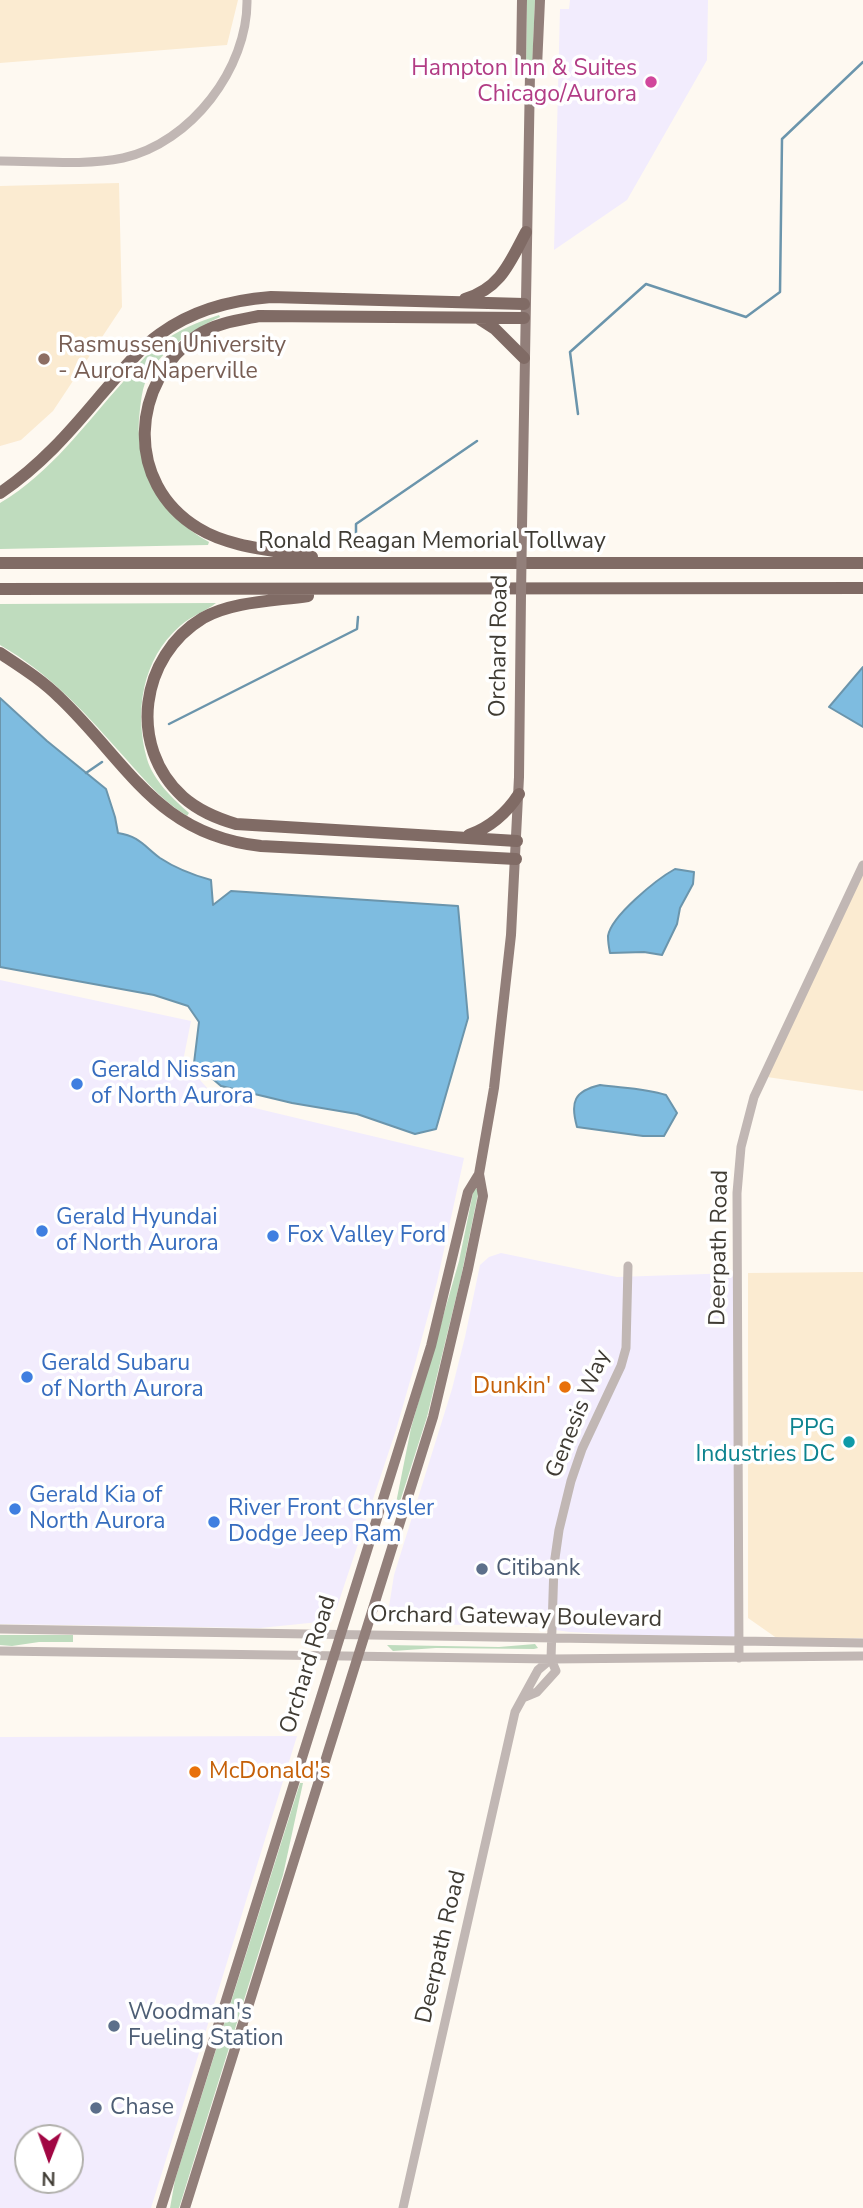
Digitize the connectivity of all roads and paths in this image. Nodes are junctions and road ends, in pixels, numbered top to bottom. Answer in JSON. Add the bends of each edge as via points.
{"nodes":[{"id":1,"x":247,"y":0,"type":"edge"},
{"id":2,"x":522,"y":0,"type":"edge"},
{"id":3,"x":540,"y":0,"type":"edge"},
{"id":4,"x":530,"y":74,"type":"junction"},
{"id":5,"x":0,"y":161,"type":"edge"},
{"id":6,"x":526,"y":232,"type":"junction"},
{"id":7,"x":458,"y":300,"type":"junction"},
{"id":8,"x":524,"y":304,"type":"junction"},
{"id":9,"x":478,"y":318,"type":"junction"},
{"id":10,"x":524,"y":318,"type":"junction"},
{"id":11,"x":524,"y":358,"type":"junction"},
{"id":12,"x":0,"y":493,"type":"edge"},
{"id":13,"x":343,"y":562,"type":"junction"},
{"id":14,"x":0,"y":563,"type":"edge"},
{"id":15,"x":863,"y":563,"type":"edge"},
{"id":16,"x":863,"y":588,"type":"edge"},
{"id":17,"x":0,"y":589,"type":"edge"},
{"id":18,"x":357,"y":590,"type":"junction"},
{"id":19,"x":0,"y":653,"type":"edge"},
{"id":20,"x":519,"y":794,"type":"junction"},
{"id":21,"x":461,"y":838,"type":"junction"},
{"id":22,"x":517,"y":841,"type":"junction"},
{"id":23,"x":516,"y":859,"type":"junction"},
{"id":24,"x":863,"y":865,"type":"edge"},
{"id":25,"x":479,"y":1174,"type":"junction"},
{"id":26,"x":628,"y":1266,"type":"dead end"},
{"id":27,"x":0,"y":1629,"type":"edge"},
{"id":28,"x":341,"y":1634,"type":"junction"},
{"id":29,"x":365,"y":1634,"type":"junction"},
{"id":30,"x":553,"y":1637,"type":"junction"},
{"id":31,"x":739,"y":1642,"type":"junction"},
{"id":32,"x":863,"y":1643,"type":"edge"},
{"id":33,"x":0,"y":1651,"type":"edge"},
{"id":34,"x":334,"y":1657,"type":"junction"},
{"id":35,"x":358,"y":1657,"type":"junction"},
{"id":36,"x":863,"y":1657,"type":"edge"},
{"id":37,"x":738,"y":1658,"type":"junction"},
{"id":38,"x":551,"y":1660,"type":"junction"},
{"id":39,"x":525,"y":1697,"type":"junction"},
{"id":40,"x":161,"y":2208,"type":"edge"},
{"id":41,"x":185,"y":2208,"type":"edge"},
{"id":42,"x":402,"y":2208,"type":"edge"}],
"edges":[{"from":1,"to":5,"type":"street","via":[[247,18],[230,69],[191,122],[166,140],[125,158]]},
{"from":2,"to":4,"type":"main road","name":"Orchard Road","via":[[521,66]]},
{"from":3,"to":4,"type":"main road","name":"Orchard Road","via":[[537,67]]},
{"from":4,"to":6,"type":"main road","name":"Orchard Road"},
{"from":6,"to":7,"type":"highway","via":[[494,285]]},
{"from":6,"to":8,"type":"main road","name":"Orchard Road"},
{"from":7,"to":8,"type":"highway"},
{"from":7,"to":12,"type":"highway","via":[[271,297],[179,321],[144,346],[49,455]]},
{"from":8,"to":10,"type":"main road","name":"Orchard Road"},
{"from":9,"to":10,"type":"highway"},
{"from":9,"to":11,"type":"highway"},
{"from":9,"to":13,"type":"highway","via":[[259,316],[201,333],[157,380],[145,416],[148,459],[159,487],[178,512],[214,537]]},
{"from":10,"to":11,"type":"main road","name":"Orchard Road"},
{"from":11,"to":20,"type":"main road","name":"Orchard Road","bridge":true},
{"from":13,"to":14,"type":"highway","name":"Ronald Reagan Memorial Tollway"},
{"from":13,"to":15,"type":"highway","name":"Ronald Reagan Memorial Tollway"},
{"from":16,"to":18,"type":"highway","name":"Ronald Reagan Memorial Tollway"},
{"from":17,"to":18,"type":"highway","name":"Ronald Reagan Memorial Tollway"},
{"from":18,"to":21,"type":"highway","via":[[226,609],[190,627],[166,651],[152,681],[147,718],[154,754],[181,795],[212,816],[236,824]]},
{"from":19,"to":23,"type":"highway","via":[[62,699],[153,799],[205,834],[261,846]]},
{"from":20,"to":21,"type":"highway","via":[[490,826]]},
{"from":20,"to":22,"type":"main road","name":"Orchard Road"},
{"from":21,"to":22,"type":"highway"},
{"from":22,"to":23,"type":"main road","name":"Orchard Road"},
{"from":23,"to":25,"type":"main road","name":"Orchard Road","via":[[504,1012]]},
{"from":24,"to":31,"type":"street","name":"Deerpath Road","via":[[754,1097],[741,1147],[737,1193]]},
{"from":25,"to":28,"type":"main road","name":"Orchard Road","via":[[468,1192],[430,1346]]},
{"from":25,"to":29,"type":"main road","name":"Orchard Road","via":[[483,1196],[453,1337],[433,1417]]},
{"from":26,"to":30,"type":"street","name":"Genesis Way","via":[[626,1348],[582,1449],[559,1530]]},
{"from":27,"to":28,"type":"street","name":"Orchard Gateway Boulevard"},
{"from":28,"to":29,"type":"street","name":"Orchard Gateway Boulevard"},
{"from":28,"to":34,"type":"main road","name":"Orchard Road"},
{"from":29,"to":30,"type":"street","name":"Orchard Gateway Boulevard"},
{"from":29,"to":35,"type":"main road","name":"Orchard Road"},
{"from":30,"to":31,"type":"street","name":"Orchard Gateway Boulevard"},
{"from":30,"to":38,"type":"street","name":"Genesis Way"},
{"from":31,"to":32,"type":"street","name":"Orchard Gateway Boulevard"},
{"from":31,"to":37,"type":"street","name":"Deerpath Road"},
{"from":33,"to":34,"type":"street","name":"Orchard Gateway Boulevard"},
{"from":34,"to":35,"type":"street","name":"Orchard Gateway Boulevard"},
{"from":34,"to":40,"type":"main road","name":"Orchard Road"},
{"from":35,"to":38,"type":"street","name":"Orchard Gateway Boulevard"},
{"from":35,"to":41,"type":"main road","name":"Orchard Road"},
{"from":36,"to":37,"type":"street","name":"Orchard Gateway Boulevard"},
{"from":37,"to":38,"type":"street","name":"Orchard Gateway Boulevard"},
{"from":38,"to":39,"type":"street","name":"Deerpath Road","via":[[538,1670]]},
{"from":38,"to":39,"type":"street","via":[[556,1671],[537,1692]]},
{"from":39,"to":42,"type":"street","name":"Deerpath Road","via":[[516,1712]]}]}
